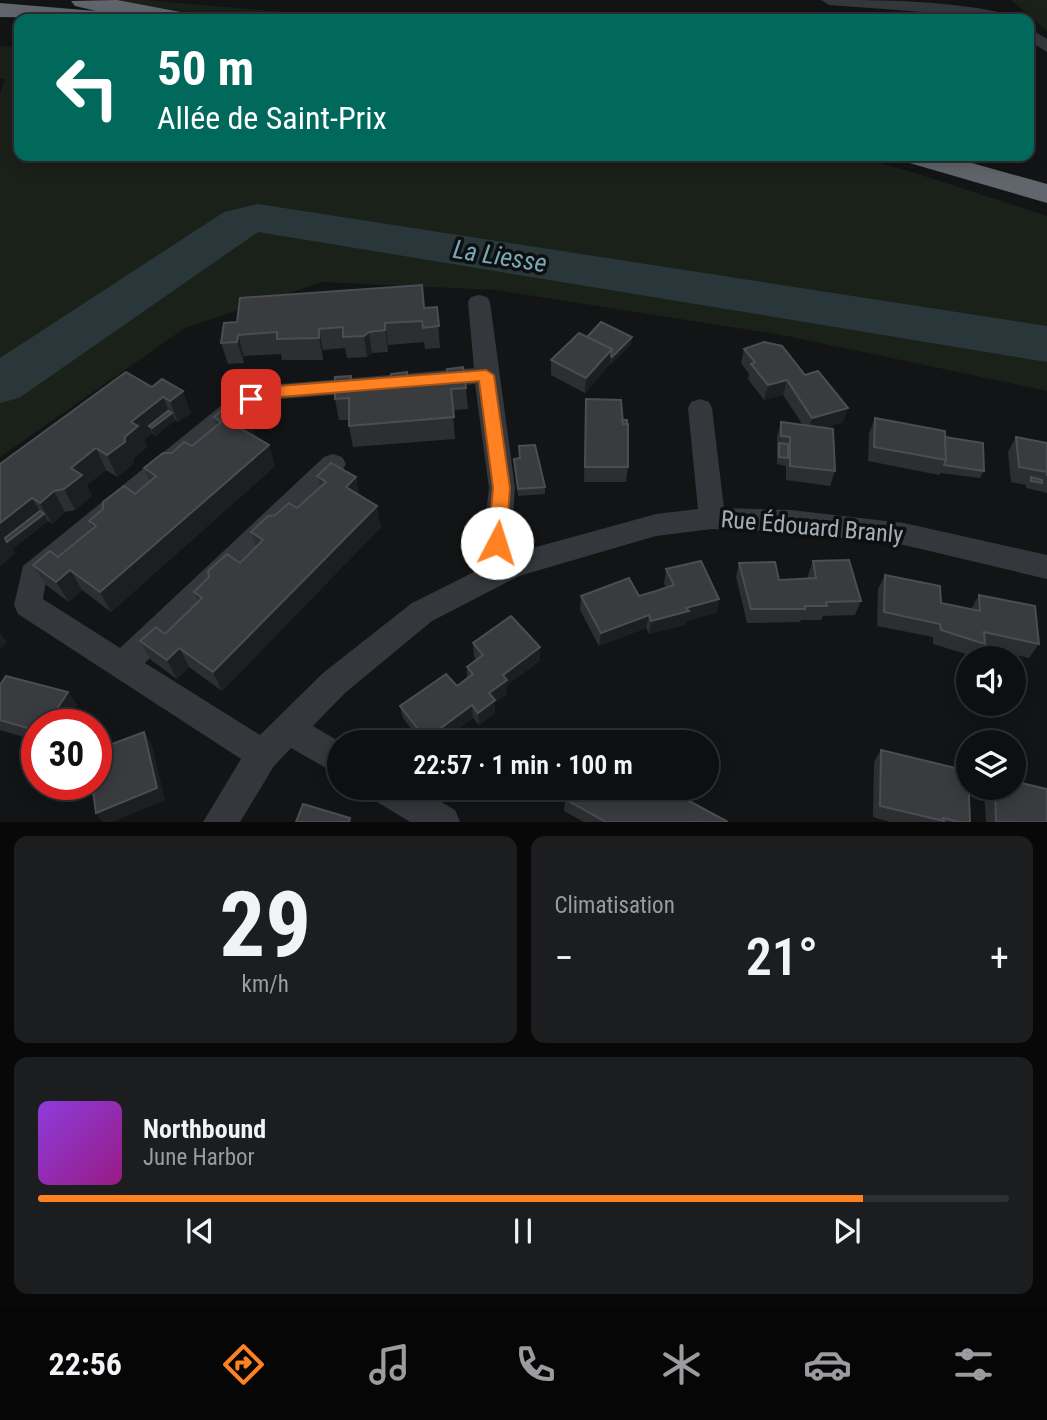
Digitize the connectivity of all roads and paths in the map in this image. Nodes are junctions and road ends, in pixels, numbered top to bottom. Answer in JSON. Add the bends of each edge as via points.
{"nodes":[{"id":1,"x":77,"y":0,"type":"edge"},
{"id":2,"x":829,"y":0,"type":"edge"},
{"id":3,"x":154,"y":14,"type":"edge"},
{"id":4,"x":992,"y":14,"type":"edge"},
{"id":5,"x":933,"y":161,"type":"edge"},
{"id":6,"x":1003,"y":161,"type":"edge"},
{"id":7,"x":1047,"y":173,"type":"edge"},
{"id":8,"x":1047,"y":194,"type":"edge"},
{"id":9,"x":479,"y":302,"type":"dead end"},
{"id":10,"x":486,"y":375,"type":"junction"},
{"id":11,"x":700,"y":408,"type":"dead end"},
{"id":12,"x":333,"y":464,"type":"edge"},
{"id":13,"x":712,"y":518,"type":"junction"},
{"id":14,"x":512,"y":566,"type":"junction"},
{"id":15,"x":1047,"y":567,"type":"edge"},
{"id":16,"x":123,"y":665,"type":"junction"},
{"id":17,"x":290,"y":730,"type":"junction"},
{"id":18,"x":327,"y":752,"type":"edge"},
{"id":19,"x":263,"y":754,"type":"junction"},
{"id":20,"x":407,"y":800,"type":"edge"},
{"id":21,"x":220,"y":821,"type":"edge"},
{"id":22,"x":443,"y":821,"type":"edge"}],
"edges":[{"from":1,"to":3,"type":"highway"},
{"from":2,"to":4,"type":"street"},
{"from":5,"to":8,"type":"highway"},
{"from":6,"to":7,"type":"highway"},
{"from":9,"to":10,"type":"street"},
{"from":10,"to":14,"type":"street","via":[[502,488],[497,543]]},
{"from":10,"to":16,"type":"street","via":[[265,392],[237,406],[33,574],[28,605]]},
{"from":11,"to":13,"type":"street"},
{"from":12,"to":16,"type":"street"},
{"from":13,"to":14,"type":"street","name":"Rue Édouard Branly","via":[[656,525]]},
{"from":13,"to":15,"type":"street","name":"Rue Édouard Branly","via":[[791,521],[904,534]]},
{"from":14,"to":17,"type":"street","name":"Rue Édouard Branly","via":[[422,612],[334,683]]},
{"from":16,"to":19,"type":"street"},
{"from":17,"to":18,"type":"street"},
{"from":17,"to":19,"type":"street","name":"Rue Édouard Branly"},
{"from":19,"to":21,"type":"street","name":"Rue Édouard Branly"},
{"from":20,"to":22,"type":"street"}]}
